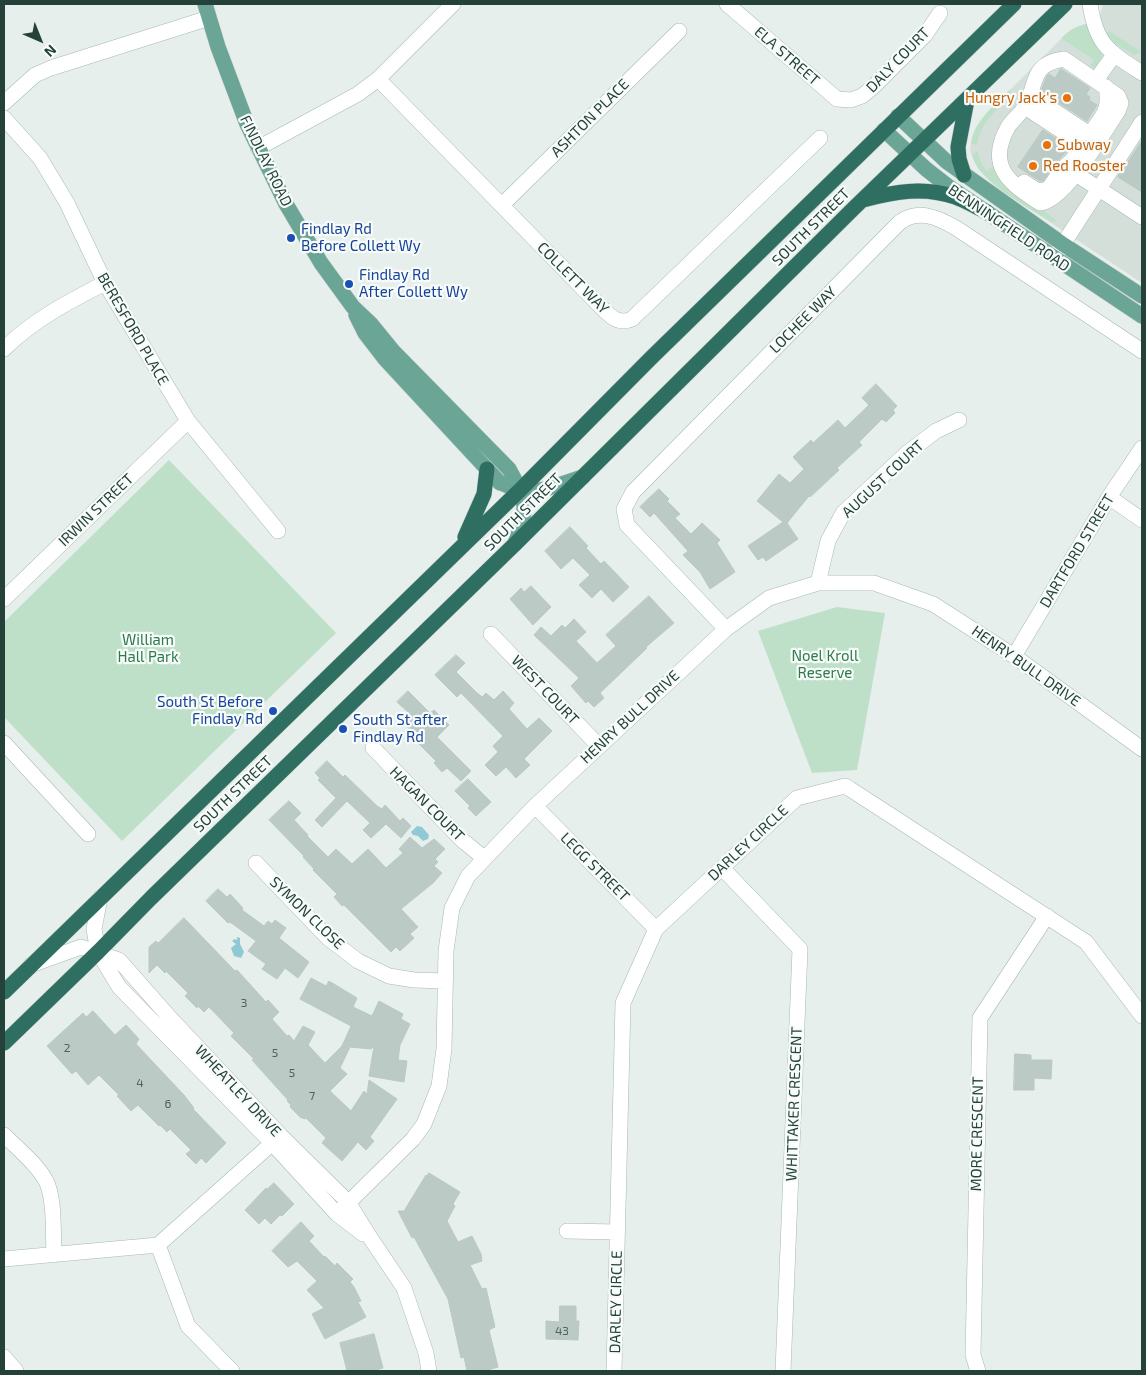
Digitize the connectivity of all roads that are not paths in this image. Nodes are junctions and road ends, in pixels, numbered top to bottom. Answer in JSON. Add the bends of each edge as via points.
{"nodes":[{"id":1,"x":454,"y":4,"type":"edge"},
{"id":2,"x":727,"y":4,"type":"edge"},
{"id":3,"x":1014,"y":4,"type":"edge"},
{"id":4,"x":1065,"y":4,"type":"edge"},
{"id":5,"x":1090,"y":4,"type":"edge"},
{"id":6,"x":207,"y":11,"type":"edge"},
{"id":7,"x":940,"y":13,"type":"dead end"},
{"id":8,"x":679,"y":31,"type":"dead end"},
{"id":9,"x":1114,"y":55,"type":"junction"},
{"id":10,"x":1142,"y":73,"type":"edge"},
{"id":11,"x":378,"y":79,"type":"junction"},
{"id":12,"x":1101,"y":84,"type":"junction"},
{"id":13,"x":851,"y":100,"type":"joint"},
{"id":14,"x":967,"y":100,"type":"junction"},
{"id":15,"x":1028,"y":101,"type":"junction"},
{"id":16,"x":4,"y":103,"type":"edge"},
{"id":17,"x":898,"y":116,"type":"junction"},
{"id":18,"x":4,"y":118,"type":"edge"},
{"id":19,"x":1142,"y":122,"type":"edge"},
{"id":20,"x":884,"y":130,"type":"junction"},
{"id":21,"x":820,"y":138,"type":"dead end"},
{"id":22,"x":924,"y":141,"type":"junction"},
{"id":23,"x":258,"y":148,"type":"junction"},
{"id":24,"x":910,"y":154,"type":"junction"},
{"id":25,"x":1002,"y":164,"type":"junction"},
{"id":26,"x":1076,"y":174,"type":"junction"},
{"id":27,"x":964,"y":175,"type":"junction"},
{"id":28,"x":1099,"y":189,"type":"junction"},
{"id":29,"x":862,"y":200,"type":"junction"},
{"id":30,"x":502,"y":205,"type":"junction"},
{"id":31,"x":986,"y":212,"type":"junction"},
{"id":32,"x":1142,"y":217,"type":"edge"},
{"id":33,"x":1064,"y":245,"type":"junction"},
{"id":34,"x":1054,"y":258,"type":"junction"},
{"id":35,"x":105,"y":283,"type":"junction"},
{"id":36,"x":1142,"y":296,"type":"edge"},
{"id":37,"x":352,"y":307,"type":"junction"},
{"id":38,"x":1142,"y":316,"type":"edge"},
{"id":39,"x":4,"y":349,"type":"edge"},
{"id":40,"x":1142,"y":351,"type":"edge"},
{"id":41,"x":959,"y":420,"type":"dead end"},
{"id":42,"x":188,"y":421,"type":"junction"},
{"id":43,"x":1142,"y":448,"type":"edge"},
{"id":44,"x":487,"y":469,"type":"junction"},
{"id":45,"x":583,"y":477,"type":"junction"},
{"id":46,"x":520,"y":490,"type":"junction"},
{"id":47,"x":1109,"y":498,"type":"junction"},
{"id":48,"x":1142,"y":520,"type":"edge"},
{"id":49,"x":278,"y":530,"type":"dead end"},
{"id":50,"x":516,"y":544,"type":"junction"},
{"id":51,"x":460,"y":547,"type":"junction"},
{"id":52,"x":818,"y":583,"type":"junction"},
{"id":53,"x":4,"y":599,"type":"edge"},
{"id":54,"x":726,"y":629,"type":"junction"},
{"id":55,"x":491,"y":634,"type":"dead end"},
{"id":56,"x":1014,"y":656,"type":"junction"},
{"id":57,"x":4,"y":744,"type":"edge"},
{"id":58,"x":599,"y":746,"type":"junction"},
{"id":59,"x":373,"y":748,"type":"dead end"},
{"id":60,"x":1142,"y":749,"type":"edge"},
{"id":61,"x":535,"y":806,"type":"junction"},
{"id":62,"x":88,"y":834,"type":"dead end"},
{"id":63,"x":484,"y":858,"type":"junction"},
{"id":64,"x":256,"y":863,"type":"dead end"},
{"id":65,"x":722,"y":868,"type":"junction"},
{"id":66,"x":100,"y":898,"type":"junction"},
{"id":67,"x":1047,"y":916,"type":"junction"},
{"id":68,"x":656,"y":929,"type":"junction"},
{"id":69,"x":98,"y":952,"type":"junction"},
{"id":70,"x":30,"y":966,"type":"junction"},
{"id":71,"x":445,"y":981,"type":"junction"},
{"id":72,"x":4,"y":992,"type":"edge"},
{"id":73,"x":1142,"y":1016,"type":"edge"},
{"id":74,"x":4,"y":1043,"type":"edge"},
{"id":75,"x":4,"y":1134,"type":"edge"},
{"id":76,"x":276,"y":1140,"type":"junction"},
{"id":77,"x":348,"y":1202,"type":"junction"},
{"id":78,"x":337,"y":1214,"type":"junction"},
{"id":79,"x":567,"y":1231,"type":"dead end"},
{"id":80,"x":617,"y":1232,"type":"junction"},
{"id":81,"x":371,"y":1240,"type":"junction"},
{"id":82,"x":158,"y":1245,"type":"junction"},
{"id":83,"x":54,"y":1255,"type":"junction"},
{"id":84,"x":4,"y":1259,"type":"edge"},
{"id":85,"x":4,"y":1357,"type":"edge"},
{"id":86,"x":16,"y":1371,"type":"edge"},
{"id":87,"x":232,"y":1371,"type":"edge"},
{"id":88,"x":429,"y":1371,"type":"edge"},
{"id":89,"x":614,"y":1371,"type":"edge"},
{"id":90,"x":783,"y":1371,"type":"edge"},
{"id":91,"x":978,"y":1371,"type":"edge"}],
"edges":[{"from":1,"to":11,"type":"street"},
{"from":2,"to":13,"type":"street","name":"ELA STREET","via":[[837,98]]},
{"from":3,"to":17,"type":"highway","name":"SOUTH STREET"},
{"from":4,"to":14,"type":"highway","name":"SOUTH STREET"},
{"from":5,"to":9,"type":"street","via":[[1098,35]]},
{"from":6,"to":16,"type":"street","via":[[50,68],[36,75]]},
{"from":6,"to":23,"type":"main road","name":"FINDLAY ROAD","via":[[230,82]]},
{"from":7,"to":13,"type":"street","name":"DALY COURT","via":[[899,62],[862,96]]},
{"from":8,"to":30,"type":"street","name":"ASHTON PLACE"},
{"from":9,"to":10,"type":"street"},
{"from":9,"to":12,"type":"street"},
{"from":11,"to":23,"type":"street","via":[[358,94]]},
{"from":11,"to":30,"type":"street","name":"COLLETT WAY"},
{"from":12,"to":15,"type":"street","via":[[1064,60],[1052,61],[1036,77]]},
{"from":12,"to":15,"type":"street","via":[[1108,98],[1107,110],[1088,133]]},
{"from":12,"to":26,"type":"street","via":[[1118,96],[1121,103]]},
{"from":14,"to":22,"type":"highway","name":"SOUTH STREET"},
{"from":14,"to":27,"type":"highway","via":[[958,147]]},
{"from":15,"to":25,"type":"street","via":[[1002,138],[998,151]]},
{"from":15,"to":25,"type":"street","via":[[1077,141],[1078,151],[1048,189],[1042,192]]},
{"from":17,"to":20,"type":"highway","name":"SOUTH STREET"},
{"from":17,"to":22,"type":"main road","name":"BENNINGFIELD ROAD"},
{"from":18,"to":35,"type":"street","name":"BERESFORD PLACE","via":[[40,158],[68,203]]},
{"from":19,"to":28,"type":"street"},
{"from":20,"to":24,"type":"main road","name":"BENNINGFIELD ROAD"},
{"from":20,"to":46,"type":"highway","name":"SOUTH STREET"},
{"from":21,"to":30,"type":"street","name":"COLLETT WAY","via":[[627,322],[617,321],[602,308]]},
{"from":22,"to":24,"type":"highway","name":"SOUTH STREET"},
{"from":22,"to":27,"type":"main road","name":"BENNINGFIELD ROAD"},
{"from":23,"to":37,"type":"main road","name":"FINDLAY ROAD","via":[[295,221]]},
{"from":24,"to":29,"type":"highway","name":"SOUTH STREET"},
{"from":24,"to":31,"type":"main road","name":"BENNINGFIELD ROAD"},
{"from":25,"to":26,"type":"street","via":[[1012,184],[1040,203],[1056,197]]},
{"from":26,"to":28,"type":"street"},
{"from":27,"to":33,"type":"main road","name":"BENNINGFIELD ROAD"},
{"from":28,"to":32,"type":"street"},
{"from":28,"to":33,"type":"street"},
{"from":29,"to":31,"type":"highway","via":[[899,191],[930,192],[955,197]]},
{"from":29,"to":45,"type":"highway","name":"SOUTH STREET"},
{"from":31,"to":34,"type":"main road","name":"BENNINGFIELD ROAD"},
{"from":33,"to":34,"type":"street"},
{"from":33,"to":36,"type":"main road","name":"BENNINGFIELD ROAD"},
{"from":34,"to":38,"type":"main road","name":"BENNINGFIELD ROAD"},
{"from":35,"to":39,"type":"street","via":[[53,310]]},
{"from":35,"to":42,"type":"street","name":"BERESFORD PLACE"},
{"from":37,"to":44,"type":"main road","name":"FINDLAY ROAD","via":[[365,333],[385,359]]},
{"from":37,"to":46,"type":"main road","name":"FINDLAY ROAD","via":[[509,469]]},
{"from":40,"to":54,"type":"street","name":"LOCHEE WAY","via":[[939,218],[925,215],[900,222],[633,492],[624,509],[627,526]]},
{"from":41,"to":52,"type":"street","name":"AUGUST COURT","via":[[936,431],[907,452],[843,513],[828,541]]},
{"from":42,"to":49,"type":"street","name":"BERESFORD PLACE"},
{"from":42,"to":53,"type":"street","name":"IRWIN STREET"},
{"from":43,"to":47,"type":"street","name":"DARTFORD STREET"},
{"from":44,"to":46,"type":"main road","name":"FINDLAY ROAD","via":[[500,483]]},
{"from":44,"to":51,"type":"highway","via":[[484,494]]},
{"from":45,"to":46,"type":"main road","name":"FINDLAY ROAD","via":[[550,488]]},
{"from":45,"to":50,"type":"highway","name":"SOUTH STREET"},
{"from":46,"to":50,"type":"main road","name":"FINDLAY ROAD","via":[[525,505],[524,519]]},
{"from":46,"to":51,"type":"highway","name":"SOUTH STREET"},
{"from":47,"to":48,"type":"street"},
{"from":47,"to":56,"type":"street","name":"DARTFORD STREET"},
{"from":50,"to":69,"type":"highway","name":"SOUTH STREET"},
{"from":51,"to":66,"type":"highway","name":"SOUTH STREET"},
{"from":52,"to":54,"type":"street","name":"HENRY BULL DRIVE","via":[[769,598]]},
{"from":52,"to":56,"type":"street","name":"HENRY BULL DRIVE","via":[[874,583],[933,604]]},
{"from":54,"to":58,"type":"street","name":"HENRY BULL DRIVE"},
{"from":55,"to":58,"type":"street","name":"WEST COURT"},
{"from":56,"to":60,"type":"street","name":"HENRY BULL DRIVE"},
{"from":57,"to":62,"type":"street"},
{"from":58,"to":61,"type":"street","name":"HENRY BULL DRIVE"},
{"from":59,"to":63,"type":"street","name":"HAGAN COURT","via":[[462,840]]},
{"from":61,"to":63,"type":"street","name":"HENRY BULL DRIVE"},
{"from":61,"to":68,"type":"street","name":"LEGG STREET"},
{"from":63,"to":71,"type":"street","name":"HENRY BULL DRIVE","via":[[468,876],[452,908]]},
{"from":64,"to":71,"type":"street","name":"SYMON CLOSE","via":[[328,938],[358,960],[389,976]]},
{"from":65,"to":67,"type":"street","name":"DARLEY CIRCLE","via":[[797,798],[845,786]]},
{"from":65,"to":68,"type":"street","name":"DARLEY CIRCLE"},
{"from":65,"to":90,"type":"street","name":"WHITTAKER CRESCENT","via":[[800,949]]},
{"from":66,"to":69,"type":"street","via":[[94,929]]},
{"from":66,"to":70,"type":"highway","name":"SOUTH STREET"},
{"from":67,"to":73,"type":"street","name":"DARLEY CIRCLE","via":[[1086,942]]},
{"from":67,"to":91,"type":"street","name":"MORE CRESCENT","via":[[980,1018],[973,1355]]},
{"from":68,"to":80,"type":"street","name":"DARLEY CIRCLE","via":[[623,1003]]},
{"from":69,"to":70,"type":"street","name":"WHEATLEY DRIVE","via":[[81,947]]},
{"from":69,"to":74,"type":"highway","name":"SOUTH STREET"},
{"from":69,"to":76,"type":"street","name":"WHEATLEY DRIVE","via":[[119,960]]},
{"from":70,"to":72,"type":"highway","name":"SOUTH STREET"},
{"from":71,"to":77,"type":"street","name":"HENRY BULL DRIVE","via":[[444,1049],[439,1086],[424,1124]]},
{"from":75,"to":83,"type":"street","via":[[47,1182],[51,1195]]},
{"from":76,"to":77,"type":"street","name":"WHEATLEY DRIVE"},
{"from":76,"to":78,"type":"street","name":"WHEATLEY DRIVE"},
{"from":76,"to":82,"type":"street"},
{"from":77,"to":78,"type":"street","name":"HENRY BULL DRIVE"},
{"from":77,"to":81,"type":"street","name":"WHEATLEY DRIVE"},
{"from":78,"to":81,"type":"street","name":"WHEATLEY DRIVE"},
{"from":79,"to":80,"type":"street","name":"DARLEY CIRCLE"},
{"from":80,"to":89,"type":"street","name":"DARLEY CIRCLE"},
{"from":81,"to":88,"type":"street","name":"WHEATLEY DRIVE","via":[[404,1288]]},
{"from":82,"to":83,"type":"street"},
{"from":82,"to":87,"type":"street","via":[[188,1326]]},
{"from":83,"to":84,"type":"street"},
{"from":85,"to":86,"type":"street"}]}
